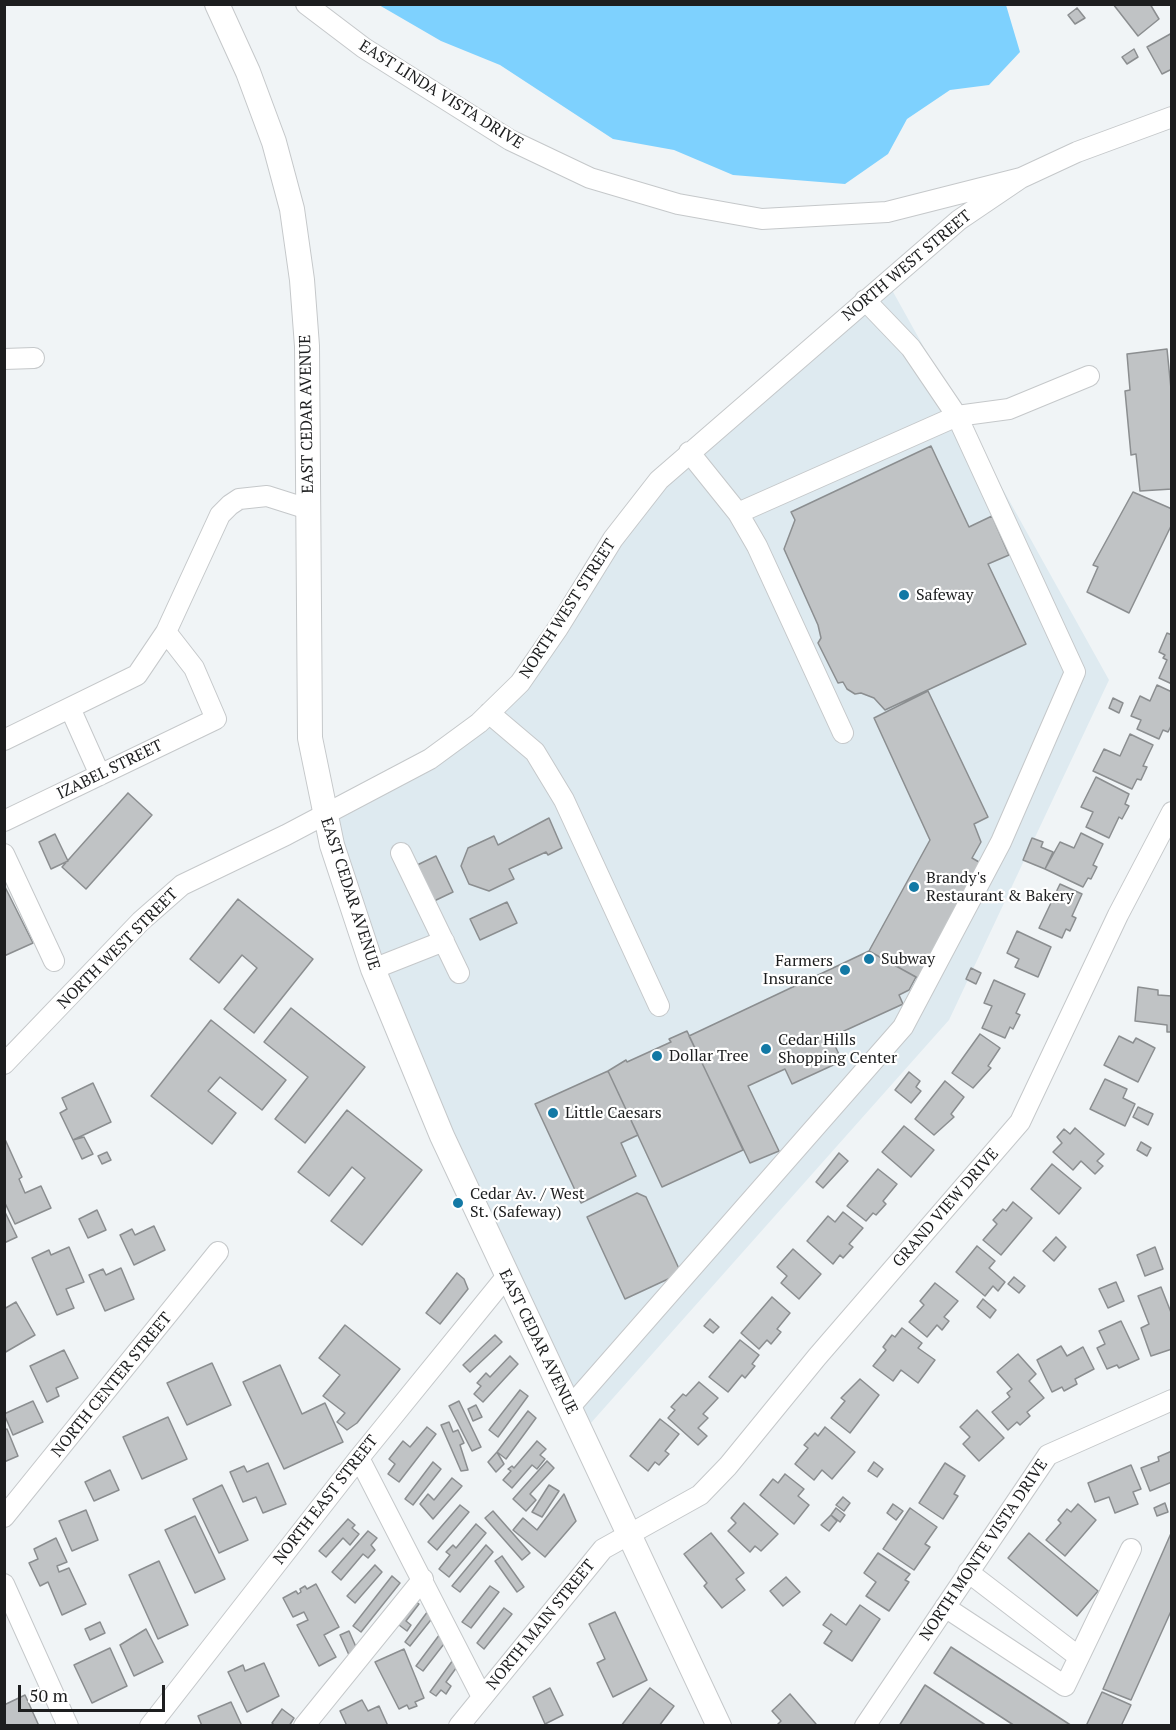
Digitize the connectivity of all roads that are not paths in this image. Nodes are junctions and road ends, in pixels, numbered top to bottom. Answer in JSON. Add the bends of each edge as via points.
{"nodes":[{"id":1,"x":217,"y":4,"type":"edge"},
{"id":2,"x":306,"y":4,"type":"edge"},
{"id":3,"x":1172,"y":117,"type":"edge"},
{"id":4,"x":1021,"y":178,"type":"junction"},
{"id":5,"x":865,"y":300,"type":"junction"},
{"id":6,"x":34,"y":358,"type":"dead end"},
{"id":7,"x":4,"y":359,"type":"edge"},
{"id":8,"x":1089,"y":376,"type":"dead end"},
{"id":9,"x":957,"y":416,"type":"junction"},
{"id":10,"x":689,"y":452,"type":"junction"},
{"id":11,"x":308,"y":509,"type":"junction"},
{"id":12,"x":738,"y":513,"type":"junction"},
{"id":13,"x":166,"y":632,"type":"junction"},
{"id":14,"x":70,"y":708,"type":"junction"},
{"id":15,"x":489,"y":713,"type":"junction"},
{"id":16,"x":843,"y":733,"type":"dead end"},
{"id":17,"x":4,"y":740,"type":"edge"},
{"id":18,"x":100,"y":775,"type":"junction"},
{"id":19,"x":1172,"y":812,"type":"edge"},
{"id":20,"x":324,"y":814,"type":"junction"},
{"id":21,"x":4,"y":821,"type":"edge"},
{"id":22,"x":4,"y":854,"type":"edge"},
{"id":23,"x":401,"y":854,"type":"dead end"},
{"id":24,"x":444,"y":941,"type":"junction"},
{"id":25,"x":54,"y":961,"type":"dead end"},
{"id":26,"x":373,"y":969,"type":"junction"},
{"id":27,"x":459,"y":973,"type":"dead end"},
{"id":28,"x":658,"y":1006,"type":"dead end"},
{"id":29,"x":4,"y":1064,"type":"edge"},
{"id":30,"x":218,"y":1252,"type":"dead end"},
{"id":31,"x":506,"y":1277,"type":"junction"},
{"id":32,"x":1172,"y":1400,"type":"edge"},
{"id":33,"x":569,"y":1408,"type":"junction"},
{"id":34,"x":359,"y":1458,"type":"junction"},
{"id":35,"x":4,"y":1517,"type":"edge"},
{"id":36,"x":631,"y":1534,"type":"junction"},
{"id":37,"x":1131,"y":1549,"type":"dead end"},
{"id":38,"x":968,"y":1572,"type":"junction"},
{"id":39,"x":423,"y":1579,"type":"junction"},
{"id":40,"x":4,"y":1584,"type":"edge"},
{"id":41,"x":945,"y":1607,"type":"junction"},
{"id":42,"x":1079,"y":1657,"type":"junction"},
{"id":43,"x":482,"y":1697,"type":"junction"},
{"id":44,"x":68,"y":1725,"type":"edge"},
{"id":45,"x":150,"y":1725,"type":"edge"},
{"id":46,"x":304,"y":1725,"type":"edge"},
{"id":47,"x":459,"y":1725,"type":"edge"},
{"id":48,"x":718,"y":1725,"type":"edge"},
{"id":49,"x":865,"y":1725,"type":"edge"}],
"edges":[{"from":1,"to":11,"type":"main road","name":"EAST CEDAR AVENUE","via":[[274,142],[292,209],[308,346]]},
{"from":2,"to":4,"type":"street","name":"EAST LINDA VISTA DRIVE","via":[[364,48],[510,140],[590,178],[678,204],[762,219],[825,218],[887,212]]},
{"from":3,"to":4,"type":"street","name":"EAST LINDA VISTA DRIVE","via":[[1077,152]]},
{"from":4,"to":5,"type":"street","name":"NORTH WEST STREET","via":[[959,220]]},
{"from":5,"to":9,"type":"street","via":[[911,348]]},
{"from":5,"to":10,"type":"street","name":"NORTH WEST STREET"},
{"from":6,"to":7,"type":"street"},
{"from":8,"to":9,"type":"street","via":[[1009,409]]},
{"from":9,"to":12,"type":"street"},
{"from":9,"to":33,"type":"street","via":[[1075,672],[1001,842],[903,1027]]},
{"from":10,"to":12,"type":"street"},
{"from":10,"to":15,"type":"street","name":"NORTH WEST STREET","via":[[635,507],[536,662]]},
{"from":11,"to":13,"type":"street","via":[[267,496],[239,499],[230,505],[220,515]]},
{"from":11,"to":20,"type":"main road","name":"EAST CEDAR AVENUE","via":[[310,738]]},
{"from":12,"to":16,"type":"street"},
{"from":13,"to":14,"type":"street","via":[[137,675]]},
{"from":13,"to":18,"type":"street","name":"IZABEL STREET","via":[[194,668],[216,719]]},
{"from":14,"to":17,"type":"street"},
{"from":14,"to":18,"type":"street"},
{"from":15,"to":20,"type":"street","name":"NORTH WEST STREET","via":[[430,759]]},
{"from":15,"to":28,"type":"street","via":[[535,752],[564,800]]},
{"from":18,"to":21,"type":"street","name":"IZABEL STREET"},
{"from":19,"to":36,"type":"street","name":"GRAND VIEW DRIVE","via":[[1118,915],[1020,1122],[728,1466],[700,1495]]},
{"from":20,"to":26,"type":"main road","name":"EAST CEDAR AVENUE"},
{"from":20,"to":29,"type":"street","name":"NORTH WEST STREET","via":[[182,885],[141,921]]},
{"from":22,"to":25,"type":"street"},
{"from":23,"to":24,"type":"street"},
{"from":24,"to":26,"type":"street"},
{"from":24,"to":27,"type":"street"},
{"from":26,"to":31,"type":"main road","name":"EAST CEDAR AVENUE"},
{"from":30,"to":35,"type":"street","name":"NORTH CENTER STREET"},
{"from":31,"to":33,"type":"main road","name":"EAST CEDAR AVENUE"},
{"from":31,"to":34,"type":"street","name":"NORTH EAST STREET"},
{"from":32,"to":38,"type":"street","name":"NORTH MONTE VISTA DRIVE","via":[[1048,1455]]},
{"from":33,"to":36,"type":"main road","name":"EAST CEDAR AVENUE"},
{"from":34,"to":39,"type":"street"},
{"from":34,"to":45,"type":"street","name":"NORTH EAST STREET"},
{"from":36,"to":43,"type":"street","name":"NORTH MAIN STREET","via":[[603,1549]]},
{"from":36,"to":48,"type":"main road","name":"EAST CEDAR AVENUE"},
{"from":37,"to":42,"type":"street"},
{"from":38,"to":41,"type":"street","name":"NORTH MONTE VISTA DRIVE"},
{"from":38,"to":42,"type":"street"},
{"from":39,"to":43,"type":"street"},
{"from":39,"to":46,"type":"street"},
{"from":40,"to":44,"type":"street"},
{"from":41,"to":42,"type":"street","via":[[1065,1686]]},
{"from":41,"to":49,"type":"street","name":"NORTH MONTE VISTA DRIVE"},
{"from":43,"to":47,"type":"street","name":"NORTH MAIN STREET"}]}
